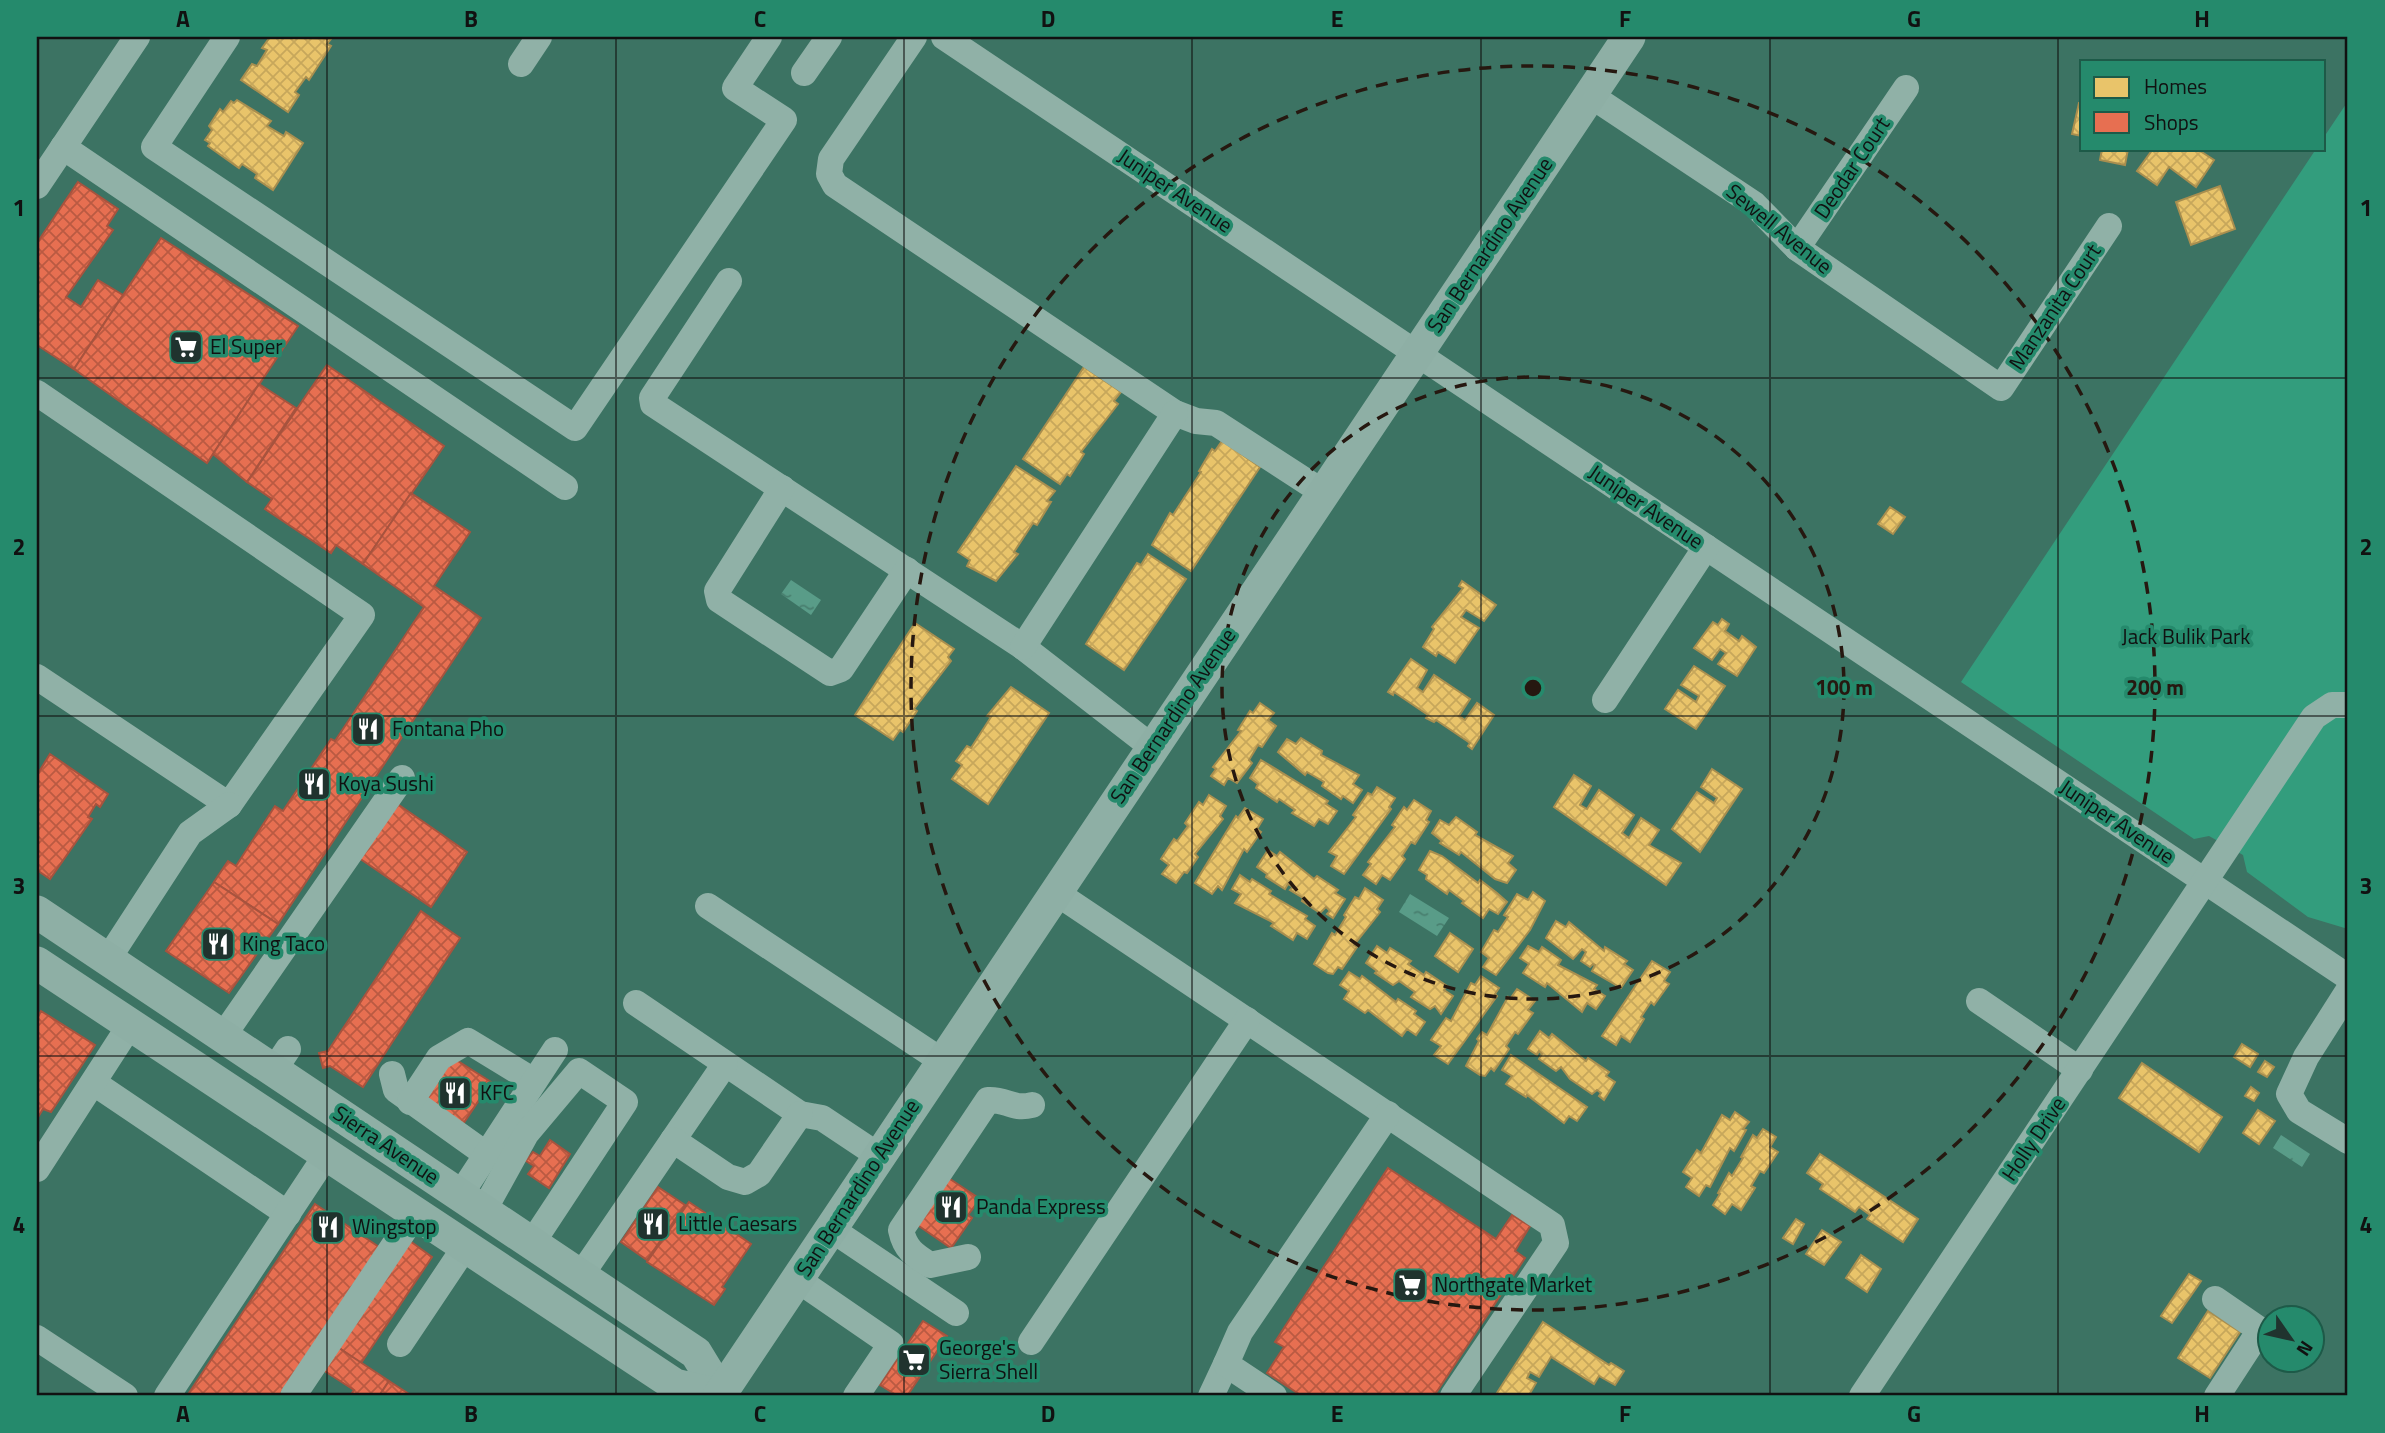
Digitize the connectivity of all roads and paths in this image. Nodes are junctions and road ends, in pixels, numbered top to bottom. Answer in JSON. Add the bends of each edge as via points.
{"nodes":[{"id":1,"x":137,"y":37,"type":"edge"},
{"id":2,"x":227,"y":37,"type":"edge"},
{"id":3,"x":539,"y":37,"type":"edge"},
{"id":4,"x":769,"y":37,"type":"edge"},
{"id":5,"x":829,"y":37,"type":"edge"},
{"id":6,"x":914,"y":37,"type":"edge"},
{"id":7,"x":944,"y":37,"type":"edge"},
{"id":8,"x":1629,"y":37,"type":"edge"},
{"id":9,"x":521,"y":64,"type":"dead end"},
{"id":10,"x":804,"y":74,"type":"dead end"},
{"id":11,"x":1906,"y":88,"type":"dead end"},
{"id":12,"x":1590,"y":95,"type":"junction"},
{"id":13,"x":63,"y":147,"type":"junction"},
{"id":14,"x":37,"y":186,"type":"edge"},
{"id":15,"x":2109,"y":226,"type":"dead end"},
{"id":16,"x":1797,"y":248,"type":"junction"},
{"id":17,"x":729,"y":281,"type":"dead end"},
{"id":18,"x":1417,"y":354,"type":"junction"},
{"id":19,"x":2001,"y":387,"type":"joint"},
{"id":20,"x":37,"y":393,"type":"edge"},
{"id":21,"x":1175,"y":413,"type":"junction"},
{"id":22,"x":565,"y":487,"type":"dead end"},
{"id":23,"x":782,"y":488,"type":"junction"},
{"id":24,"x":1324,"y":493,"type":"junction"},
{"id":25,"x":1706,"y":547,"type":"junction"},
{"id":26,"x":907,"y":570,"type":"junction"},
{"id":27,"x":1023,"y":647,"type":"junction"},
{"id":28,"x":37,"y":677,"type":"edge"},
{"id":29,"x":1605,"y":699,"type":"dead end"},
{"id":30,"x":2348,"y":705,"type":"edge"},
{"id":31,"x":1153,"y":747,"type":"junction"},
{"id":32,"x":402,"y":778,"type":"dead end"},
{"id":33,"x":229,"y":805,"type":"junction"},
{"id":34,"x":2206,"y":881,"type":"junction"},
{"id":35,"x":1055,"y":892,"type":"junction"},
{"id":36,"x":708,"y":906,"type":"dead end"},
{"id":37,"x":37,"y":912,"type":"edge"},
{"id":38,"x":108,"y":959,"type":"junction"},
{"id":39,"x":37,"y":963,"type":"edge"},
{"id":40,"x":2348,"y":977,"type":"edge"},
{"id":41,"x":2348,"y":991,"type":"edge"},
{"id":42,"x":1979,"y":1001,"type":"dead end"},
{"id":43,"x":636,"y":1003,"type":"dead end"},
{"id":44,"x":1247,"y":1020,"type":"junction"},
{"id":45,"x":130,"y":1025,"type":"junction"},
{"id":46,"x":223,"y":1036,"type":"junction"},
{"id":47,"x":555,"y":1050,"type":"dead end"},
{"id":48,"x":942,"y":1061,"type":"junction"},
{"id":49,"x":725,"y":1063,"type":"junction"},
{"id":50,"x":2080,"y":1070,"type":"junction"},
{"id":51,"x":392,"y":1074,"type":"dead end"},
{"id":52,"x":534,"y":1082,"type":"junction"},
{"id":53,"x":94,"y":1083,"type":"junction"},
{"id":54,"x":410,"y":1102,"type":"junction"},
{"id":55,"x":1032,"y":1105,"type":"dead end"},
{"id":56,"x":337,"y":1112,"type":"junction"},
{"id":57,"x":800,"y":1114,"type":"junction"},
{"id":58,"x":1388,"y":1114,"type":"junction"},
{"id":59,"x":673,"y":1140,"type":"junction"},
{"id":60,"x":2348,"y":1141,"type":"edge"},
{"id":61,"x":327,"y":1154,"type":"junction"},
{"id":62,"x":486,"y":1155,"type":"junction"},
{"id":63,"x":879,"y":1156,"type":"junction"},
{"id":64,"x":37,"y":1169,"type":"edge"},
{"id":65,"x":472,"y":1203,"type":"junction"},
{"id":66,"x":288,"y":1214,"type":"junction"},
{"id":67,"x":415,"y":1214,"type":"junction"},
{"id":68,"x":831,"y":1229,"type":"junction"},
{"id":69,"x":532,"y":1243,"type":"junction"},
{"id":70,"x":465,"y":1247,"type":"junction"},
{"id":71,"x":968,"y":1257,"type":"dead end"},
{"id":72,"x":581,"y":1275,"type":"junction"},
{"id":73,"x":798,"y":1280,"type":"junction"},
{"id":74,"x":2215,"y":1298,"type":"dead end"},
{"id":75,"x":956,"y":1313,"type":"dead end"},
{"id":76,"x":37,"y":1338,"type":"edge"},
{"id":77,"x":1031,"y":1342,"type":"dead end"},
{"id":78,"x":400,"y":1344,"type":"dead end"},
{"id":79,"x":1226,"y":1364,"type":"junction"},
{"id":80,"x":1872,"y":1393,"type":"edge"},
{"id":81,"x":125,"y":1396,"type":"edge"},
{"id":82,"x":167,"y":1396,"type":"edge"},
{"id":83,"x":293,"y":1396,"type":"edge"},
{"id":84,"x":722,"y":1396,"type":"edge"},
{"id":85,"x":856,"y":1396,"type":"edge"},
{"id":86,"x":1210,"y":1396,"type":"edge"},
{"id":87,"x":1274,"y":1396,"type":"edge"},
{"id":88,"x":1453,"y":1396,"type":"edge"},
{"id":89,"x":2217,"y":1396,"type":"edge"}],
"edges":[{"from":1,"to":13,"type":"street"},
{"from":2,"to":4,"type":"street","via":[[154,147],[575,428],[784,120],[735,88]]},
{"from":3,"to":9,"type":"street"},
{"from":5,"to":10,"type":"street"},
{"from":6,"to":21,"type":"street","via":[[831,159],[829,174],[835,185]]},
{"from":7,"to":18,"type":"street","name":"Juniper Avenue"},
{"from":8,"to":12,"type":"main road","name":"San Bernardino Avenue"},
{"from":11,"to":16,"type":"street","name":"Deodar Court"},
{"from":12,"to":16,"type":"street","name":"Sewell Avenue","via":[[1754,204]]},
{"from":12,"to":18,"type":"main road","name":"San Bernardino Avenue"},
{"from":13,"to":14,"type":"street"},
{"from":13,"to":22,"type":"street"},
{"from":15,"to":19,"type":"street","name":"Manzanita Court"},
{"from":16,"to":19,"type":"street","name":"Sewell Avenue"},
{"from":17,"to":23,"type":"street","via":[[652,398],[653,404]]},
{"from":18,"to":24,"type":"main road","name":"San Bernardino Avenue"},
{"from":18,"to":25,"type":"street","name":"Juniper Avenue"},
{"from":20,"to":33,"type":"street","via":[[362,615]]},
{"from":21,"to":24,"type":"street","via":[[1216,423]]},
{"from":21,"to":27,"type":"street"},
{"from":23,"to":26,"type":"street"},
{"from":23,"to":26,"type":"street","via":[[717,591],[719,600],[830,673],[841,669]]},
{"from":24,"to":31,"type":"main road","name":"San Bernardino Avenue"},
{"from":25,"to":29,"type":"street"},
{"from":25,"to":34,"type":"street","name":"Juniper Avenue"},
{"from":26,"to":27,"type":"street"},
{"from":27,"to":31,"type":"street"},
{"from":28,"to":33,"type":"street"},
{"from":30,"to":34,"type":"street","name":"Holly Drive","via":[[2332,705],[2314,717]]},
{"from":31,"to":35,"type":"main road","name":"San Bernardino Avenue"},
{"from":32,"to":46,"type":"street"},
{"from":33,"to":38,"type":"street","via":[[190,833]]},
{"from":34,"to":40,"type":"street","name":"Juniper Avenue"},
{"from":34,"to":50,"type":"street","name":"Holly Drive"},
{"from":35,"to":44,"type":"street"},
{"from":35,"to":48,"type":"main road","name":"San Bernardino Avenue"},
{"from":36,"to":48,"type":"street"},
{"from":37,"to":38,"type":"main road","name":"Sierra Avenue"},
{"from":38,"to":46,"type":"main road","name":"Sierra Avenue"},
{"from":39,"to":45,"type":"main road","name":"Sierra Avenue"},
{"from":41,"to":60,"type":"street","via":[[2306,1057],[2289,1094],[2299,1111]]},
{"from":42,"to":50,"type":"street"},
{"from":43,"to":49,"type":"street"},
{"from":44,"to":58,"type":"street"},
{"from":44,"to":77,"type":"street"},
{"from":45,"to":53,"type":"street"},
{"from":45,"to":56,"type":"main road","via":[[139,1011],[147,1010],[278,1095]]},
{"from":45,"to":61,"type":"main road","name":"Sierra Avenue"},
{"from":46,"to":56,"type":"main road","name":"Sierra Avenue","via":[[281,1059]]},
{"from":47,"to":52,"type":"street"},
{"from":48,"to":63,"type":"main road","name":"San Bernardino Avenue"},
{"from":49,"to":57,"type":"street"},
{"from":49,"to":59,"type":"street"},
{"from":50,"to":80,"type":"street","name":"Holly Drive"},
{"from":51,"to":54,"type":"street","via":[[396,1090]]},
{"from":52,"to":54,"type":"street","via":[[468,1041],[439,1058]]},
{"from":52,"to":62,"type":"street"},
{"from":53,"to":64,"type":"street"},
{"from":53,"to":66,"type":"street"},
{"from":54,"to":62,"type":"street"},
{"from":55,"to":71,"type":"street","via":[[1018,1109],[988,1100],[901,1230],[912,1253],[930,1265]]},
{"from":56,"to":65,"type":"main road","name":"Sierra Avenue"},
{"from":57,"to":59,"type":"street","via":[[759,1174],[746,1182],[728,1177]]},
{"from":57,"to":63,"type":"street","via":[[822,1118]]},
{"from":58,"to":79,"type":"street","via":[[1240,1332]]},
{"from":58,"to":88,"type":"street","via":[[1552,1225],[1556,1243]]},
{"from":59,"to":72,"type":"street"},
{"from":61,"to":66,"type":"street"},
{"from":61,"to":67,"type":"main road","name":"Sierra Avenue"},
{"from":62,"to":65,"type":"street"},
{"from":63,"to":68,"type":"main road","name":"San Bernardino Avenue"},
{"from":65,"to":69,"type":"main road","name":"Sierra Avenue"},
{"from":65,"to":69,"type":"street","via":[[579,1071],[625,1102]]},
{"from":66,"to":82,"type":"street"},
{"from":67,"to":70,"type":"main road","name":"Sierra Avenue"},
{"from":67,"to":83,"type":"street"},
{"from":68,"to":73,"type":"main road","name":"San Bernardino Avenue"},
{"from":68,"to":75,"type":"street"},
{"from":69,"to":72,"type":"main road","name":"Sierra Avenue"},
{"from":70,"to":78,"type":"street"},
{"from":70,"to":84,"type":"main road","name":"Sierra Avenue","via":[[675,1385]]},
{"from":72,"to":84,"type":"main road","name":"Sierra Avenue","via":[[696,1353]]},
{"from":73,"to":84,"type":"main road","name":"San Bernardino Avenue"},
{"from":73,"to":85,"type":"street","via":[[891,1344]]},
{"from":74,"to":89,"type":"street","via":[[2260,1330]]},
{"from":76,"to":81,"type":"street"},
{"from":79,"to":86,"type":"street"},
{"from":79,"to":87,"type":"street"}]}
